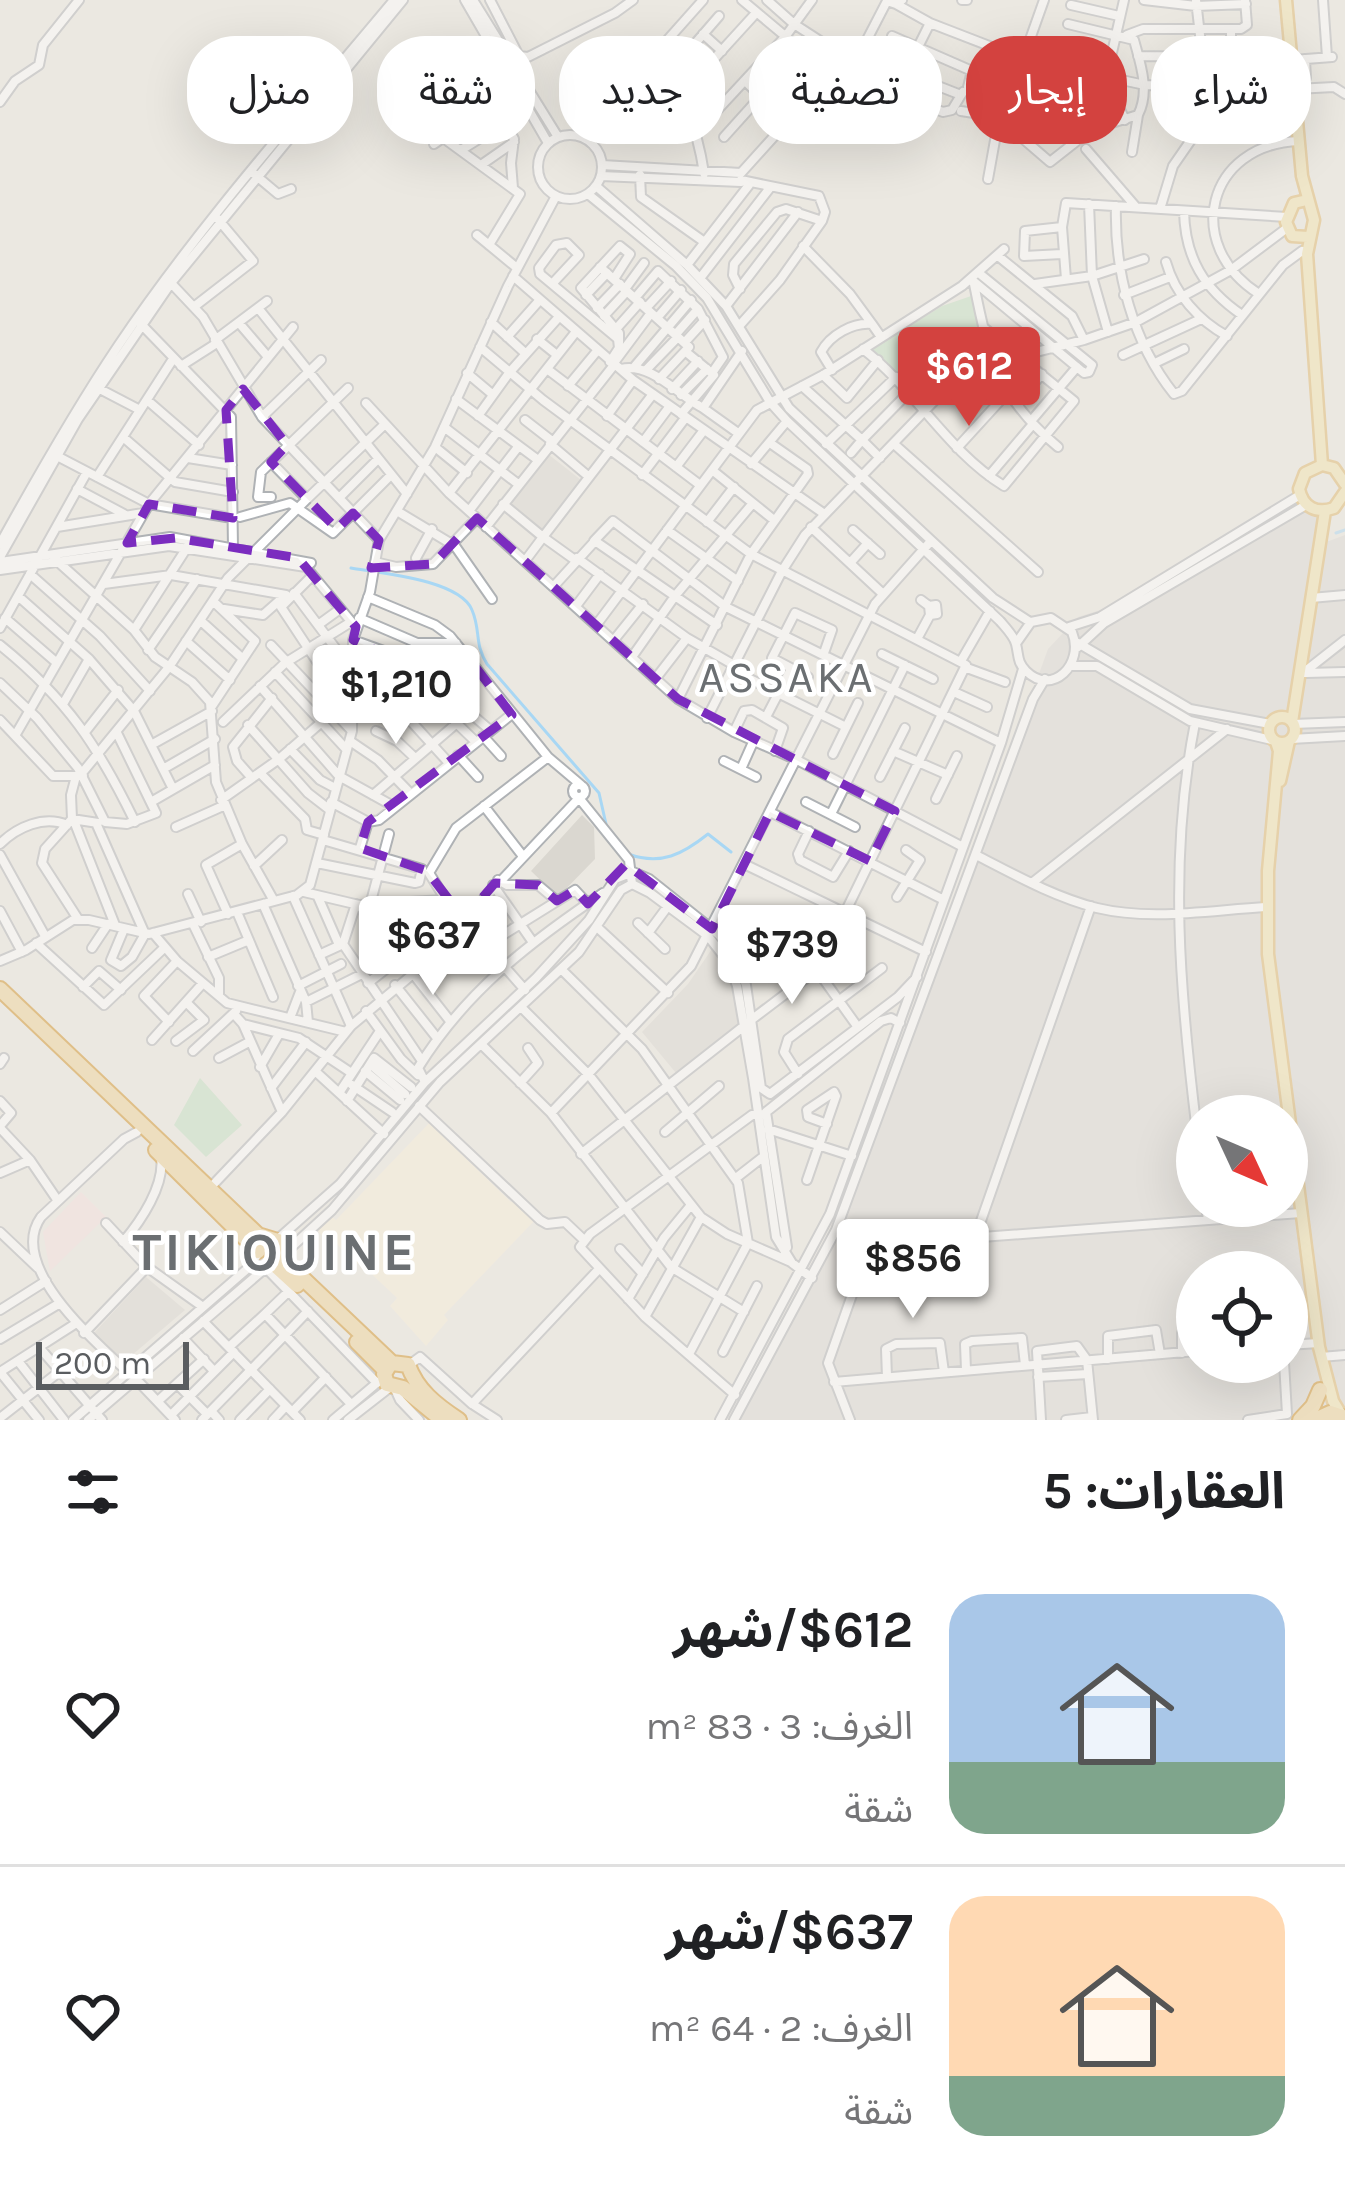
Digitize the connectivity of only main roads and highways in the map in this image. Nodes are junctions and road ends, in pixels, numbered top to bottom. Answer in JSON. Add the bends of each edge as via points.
{"nodes":[{"id":1,"x":1286,"y":0,"type":"edge"},
{"id":2,"x":1300,"y":202,"type":"junction"},
{"id":3,"x":1304,"y":247,"type":"junction"},
{"id":4,"x":1322,"y":465,"type":"junction"},
{"id":5,"x":1344,"y":480,"type":"edge"},
{"id":6,"x":1335,"y":508,"type":"edge"},
{"id":7,"x":1284,"y":722,"type":"junction"},
{"id":8,"x":1282,"y":740,"type":"junction"},
{"id":9,"x":0,"y":989,"type":"edge"},
{"id":10,"x":0,"y":1002,"type":"edge"},
{"id":11,"x":270,"y":1255,"type":"junction"},
{"id":12,"x":1322,"y":1360,"type":"junction"},
{"id":13,"x":394,"y":1378,"type":"junction"},
{"id":14,"x":1320,"y":1390,"type":"junction"},
{"id":15,"x":1343,"y":1416,"type":"edge"},
{"id":16,"x":1315,"y":1419,"type":"edge"},
{"id":17,"x":442,"y":1420,"type":"edge"},
{"id":18,"x":459,"y":1420,"type":"edge"},
{"id":19,"x":1300,"y":1420,"type":"edge"}],
"edges":[{"from":1,"to":2,"type":"main road","via":[[1299,60]]},
{"from":2,"to":3,"type":"main road","via":[[1314,220]]},
{"from":2,"to":3,"type":"main road","via":[[1287,222]]},
{"from":3,"to":4,"type":"main road"},
{"from":4,"to":5,"type":"main road"},
{"from":4,"to":6,"type":"main road","via":[[1302,478],[1303,500]]},
{"from":5,"to":6,"type":"main road"},
{"from":6,"to":7,"type":"main road","via":[[1311,598],[1303,673]]},
{"from":7,"to":8,"type":"main road"},
{"from":7,"to":8,"type":"main road"},
{"from":8,"to":12,"type":"main road","via":[[1266,907]]},
{"from":9,"to":11,"type":"highway"},
{"from":10,"to":11,"type":"highway"},
{"from":11,"to":13,"type":"highway"},
{"from":12,"to":14,"type":"main road"},
{"from":12,"to":15,"type":"main road"},
{"from":13,"to":17,"type":"highway"},
{"from":13,"to":18,"type":"highway"},
{"from":14,"to":16,"type":"main road"},
{"from":14,"to":19,"type":"highway"},
{"from":15,"to":16,"type":"highway"}]}
